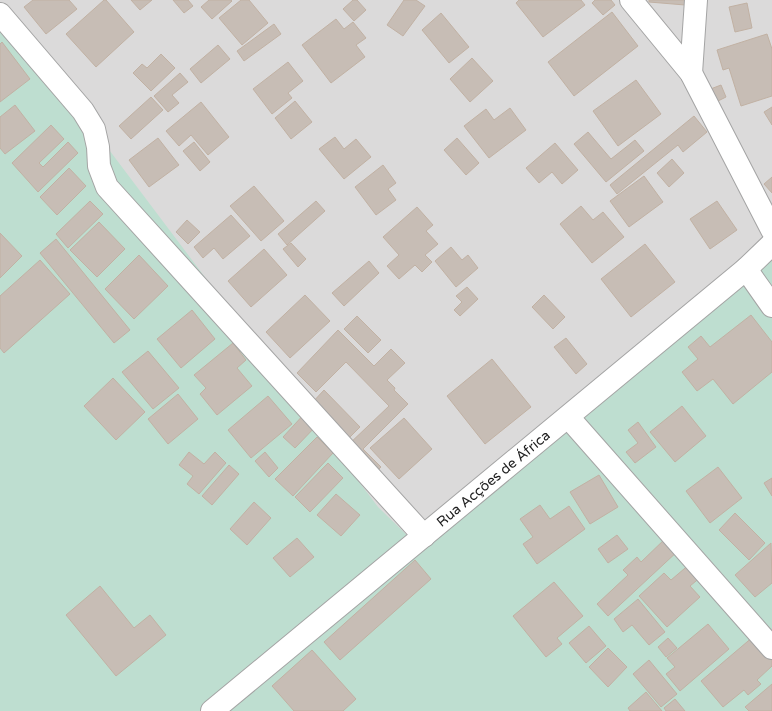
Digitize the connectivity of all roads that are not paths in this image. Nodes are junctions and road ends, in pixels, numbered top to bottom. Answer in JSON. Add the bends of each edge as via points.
{"nodes":[{"id":1,"x":631,"y":0,"type":"edge"},
{"id":2,"x":696,"y":0,"type":"edge"},
{"id":3,"x":0,"y":14,"type":"edge"},
{"id":4,"x":691,"y":73,"type":"junction"},
{"id":5,"x":772,"y":230,"type":"edge"},
{"id":6,"x":772,"y":244,"type":"edge"},
{"id":7,"x":746,"y":269,"type":"junction"},
{"id":8,"x":772,"y":306,"type":"edge"},
{"id":9,"x":569,"y":418,"type":"junction"},
{"id":10,"x":424,"y":536,"type":"junction"},
{"id":11,"x":772,"y":648,"type":"edge"},
{"id":12,"x":212,"y":711,"type":"edge"}],
"edges":[{"from":1,"to":4,"type":"street"},
{"from":2,"to":4,"type":"street"},
{"from":3,"to":10,"type":"street","via":[[83,111],[94,129],[100,166],[107,187]]},
{"from":4,"to":5,"type":"street"},
{"from":6,"to":7,"type":"street","name":"Rua Acções de África"},
{"from":7,"to":8,"type":"street"},
{"from":7,"to":9,"type":"street","name":"Rua Acções de África"},
{"from":9,"to":10,"type":"street","name":"Rua Acções de África"},
{"from":9,"to":11,"type":"street"},
{"from":10,"to":12,"type":"street","name":"Rua Acções de África"}]}
